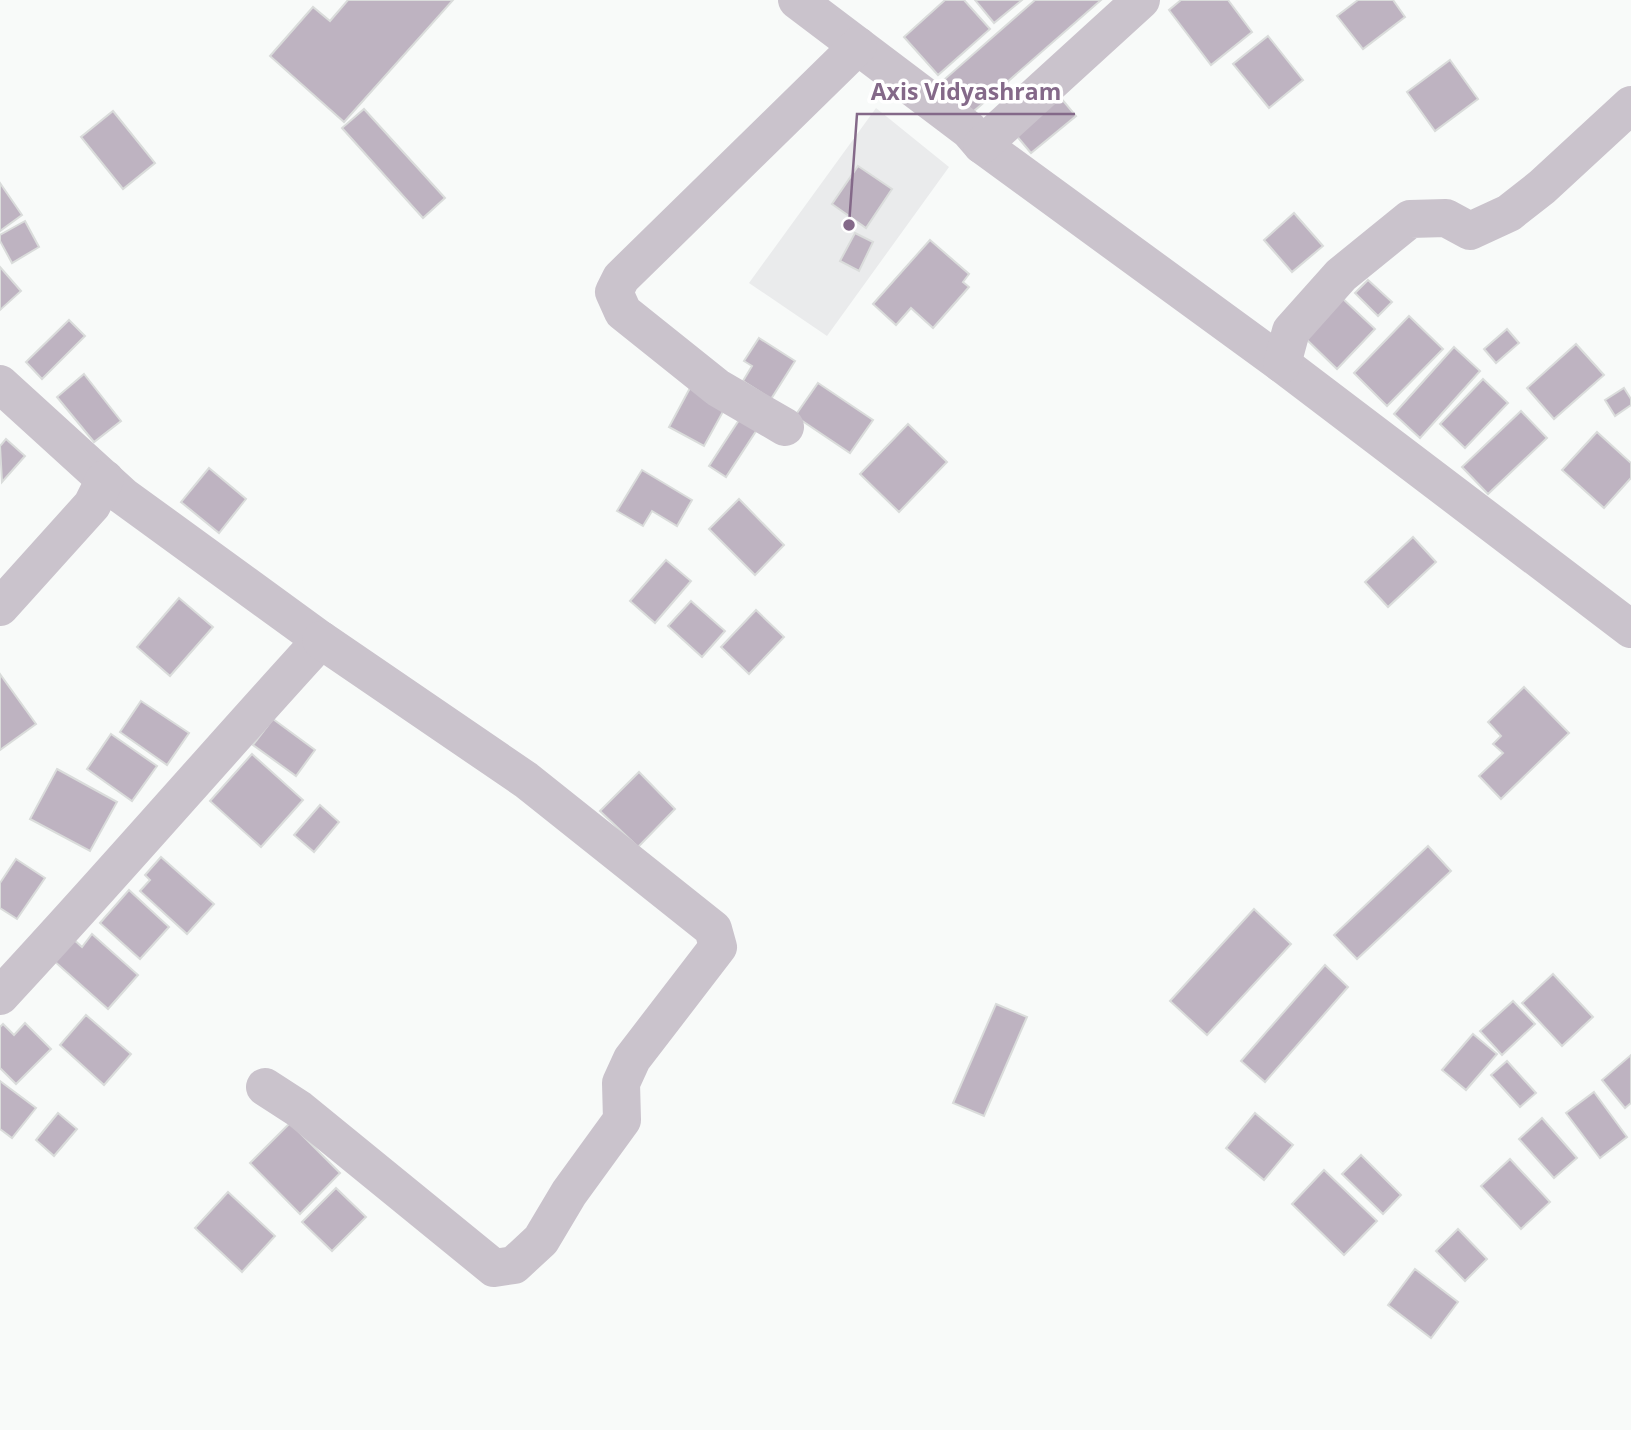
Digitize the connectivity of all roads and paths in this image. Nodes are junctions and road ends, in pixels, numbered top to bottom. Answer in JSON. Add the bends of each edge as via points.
{"nodes":[{"id":1,"x":797,"y":0,"type":"edge"},
{"id":2,"x":1141,"y":0,"type":"edge"},
{"id":3,"x":858,"y":46,"type":"junction"},
{"id":4,"x":1631,"y":105,"type":"edge"},
{"id":5,"x":982,"y":145,"type":"junction"},
{"id":6,"x":1282,"y":364,"type":"junction"},
{"id":7,"x":3,"y":390,"type":"edge"},
{"id":8,"x":785,"y":427,"type":"dead end"},
{"id":9,"x":105,"y":479,"type":"junction"},
{"id":10,"x":0,"y":607,"type":"edge"},
{"id":11,"x":1631,"y":629,"type":"edge"},
{"id":12,"x":321,"y":640,"type":"junction"},
{"id":13,"x":0,"y":996,"type":"edge"},
{"id":14,"x":265,"y":1087,"type":"dead end"}],
"edges":[{"from":1,"to":3,"type":"street"},
{"from":2,"to":5,"type":"street"},
{"from":3,"to":5,"type":"street","via":[[969,130]]},
{"from":3,"to":8,"type":"street","via":[[621,278],[614,292],[623,312],[718,388]]},
{"from":4,"to":6,"type":"street","via":[[1509,214],[1470,230],[1446,218],[1410,219],[1332,284],[1291,331]]},
{"from":5,"to":6,"type":"street"},
{"from":6,"to":11,"type":"street"},
{"from":7,"to":9,"type":"street"},
{"from":9,"to":10,"type":"street","via":[[92,505]]},
{"from":9,"to":12,"type":"street"},
{"from":12,"to":13,"type":"street"},
{"from":12,"to":14,"type":"street","via":[[526,780],[713,929],[718,947],[632,1059],[621,1083],[622,1120],[541,1240],[514,1265],[494,1268],[299,1109]]}]}
